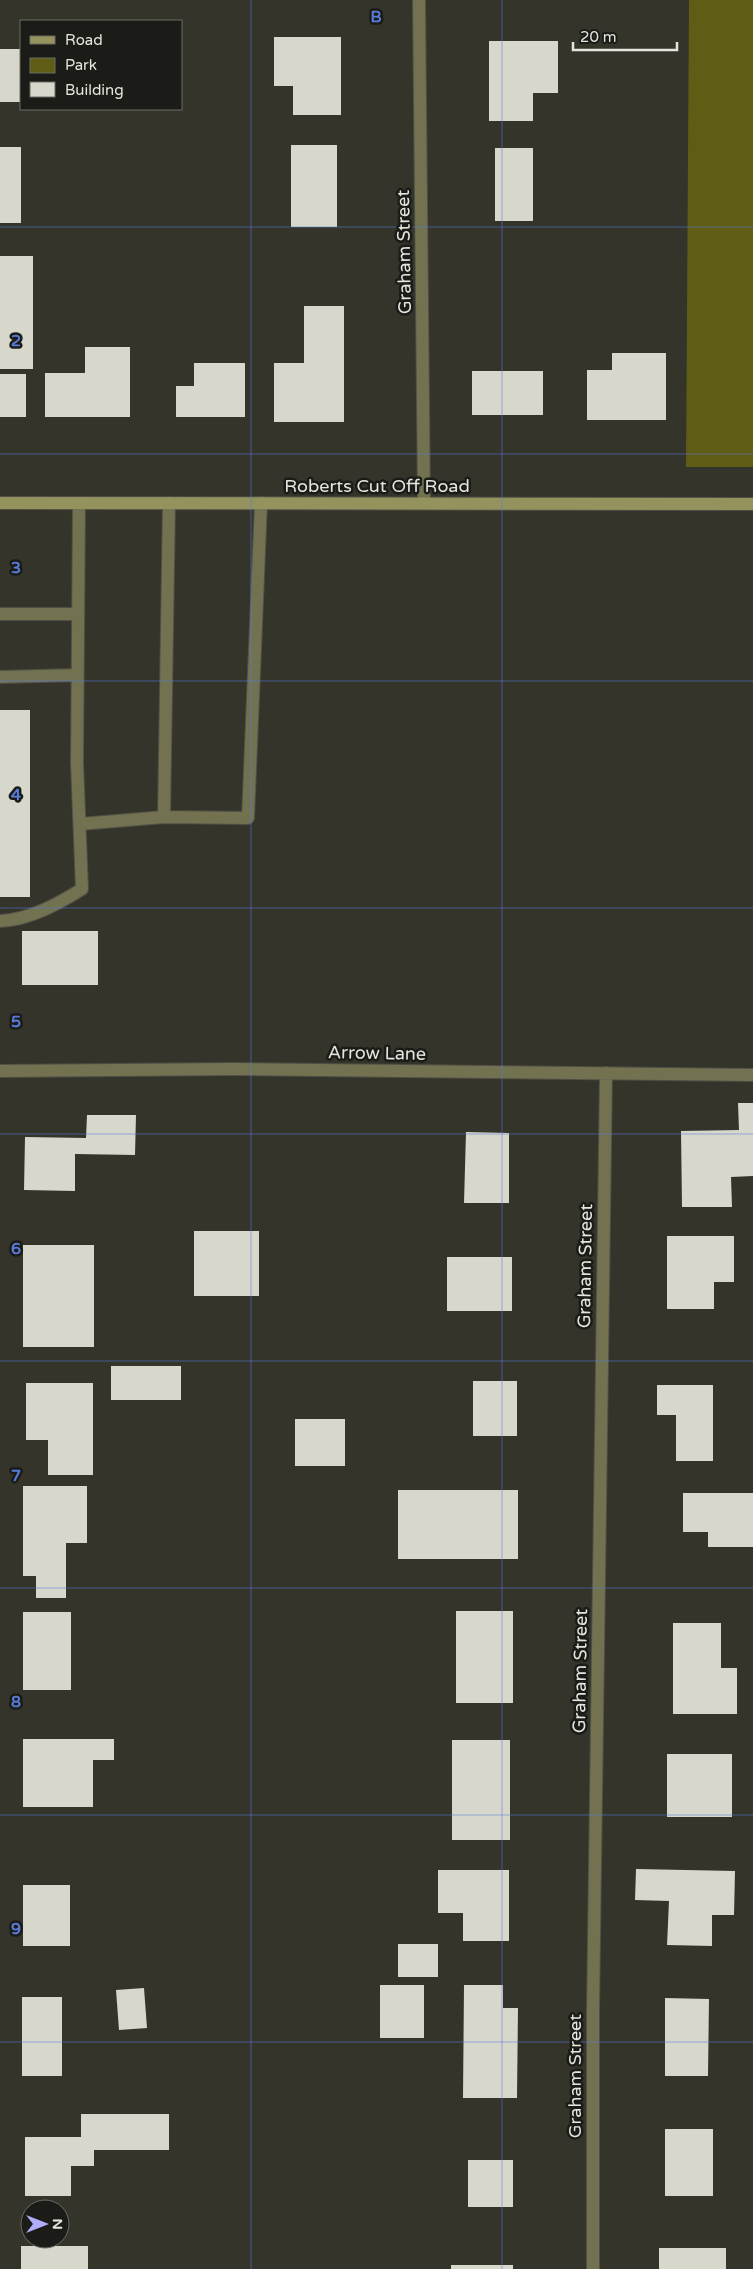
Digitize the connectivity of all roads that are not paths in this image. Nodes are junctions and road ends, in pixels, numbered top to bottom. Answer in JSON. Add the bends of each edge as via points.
{"nodes":[{"id":1,"x":419,"y":0,"type":"edge"},
{"id":2,"x":0,"y":503,"type":"edge"},
{"id":3,"x":79,"y":503,"type":"junction"},
{"id":4,"x":169,"y":503,"type":"junction"},
{"id":5,"x":262,"y":503,"type":"junction"},
{"id":6,"x":424,"y":503,"type":"junction"},
{"id":7,"x":753,"y":504,"type":"edge"},
{"id":8,"x":0,"y":614,"type":"edge"},
{"id":9,"x":77,"y":614,"type":"junction"},
{"id":10,"x":77,"y":675,"type":"junction"},
{"id":11,"x":0,"y":676,"type":"edge"},
{"id":12,"x":164,"y":817,"type":"junction"},
{"id":13,"x":80,"y":824,"type":"junction"},
{"id":14,"x":0,"y":921,"type":"edge"},
{"id":15,"x":0,"y":1071,"type":"edge"},
{"id":16,"x":606,"y":1073,"type":"junction"},
{"id":17,"x":753,"y":1075,"type":"edge"},
{"id":18,"x":593,"y":2269,"type":"edge"}],
"edges":[{"from":1,"to":6,"type":"street","name":"Graham Street"},
{"from":2,"to":3,"type":"street","name":"Roberts Cut Off Road"},
{"from":3,"to":4,"type":"street","name":"Roberts Cut Off Road"},
{"from":3,"to":9,"type":"street"},
{"from":4,"to":5,"type":"street","name":"Roberts Cut Off Road"},
{"from":4,"to":12,"type":"street"},
{"from":5,"to":6,"type":"street","name":"Roberts Cut Off Road"},
{"from":5,"to":12,"type":"street","via":[[248,818]]},
{"from":6,"to":7,"type":"street","name":"Roberts Cut Off Road"},
{"from":8,"to":9,"type":"street"},
{"from":9,"to":10,"type":"street"},
{"from":10,"to":11,"type":"street"},
{"from":10,"to":13,"type":"street"},
{"from":12,"to":13,"type":"street"},
{"from":13,"to":14,"type":"street","via":[[82,889],[59,903],[15,921]]},
{"from":15,"to":16,"type":"street","name":"Arrow Lane","via":[[234,1069]]},
{"from":16,"to":17,"type":"street","name":"Arrow Lane"},
{"from":16,"to":18,"type":"street","name":"Graham Street","via":[[593,2011]]}]}
